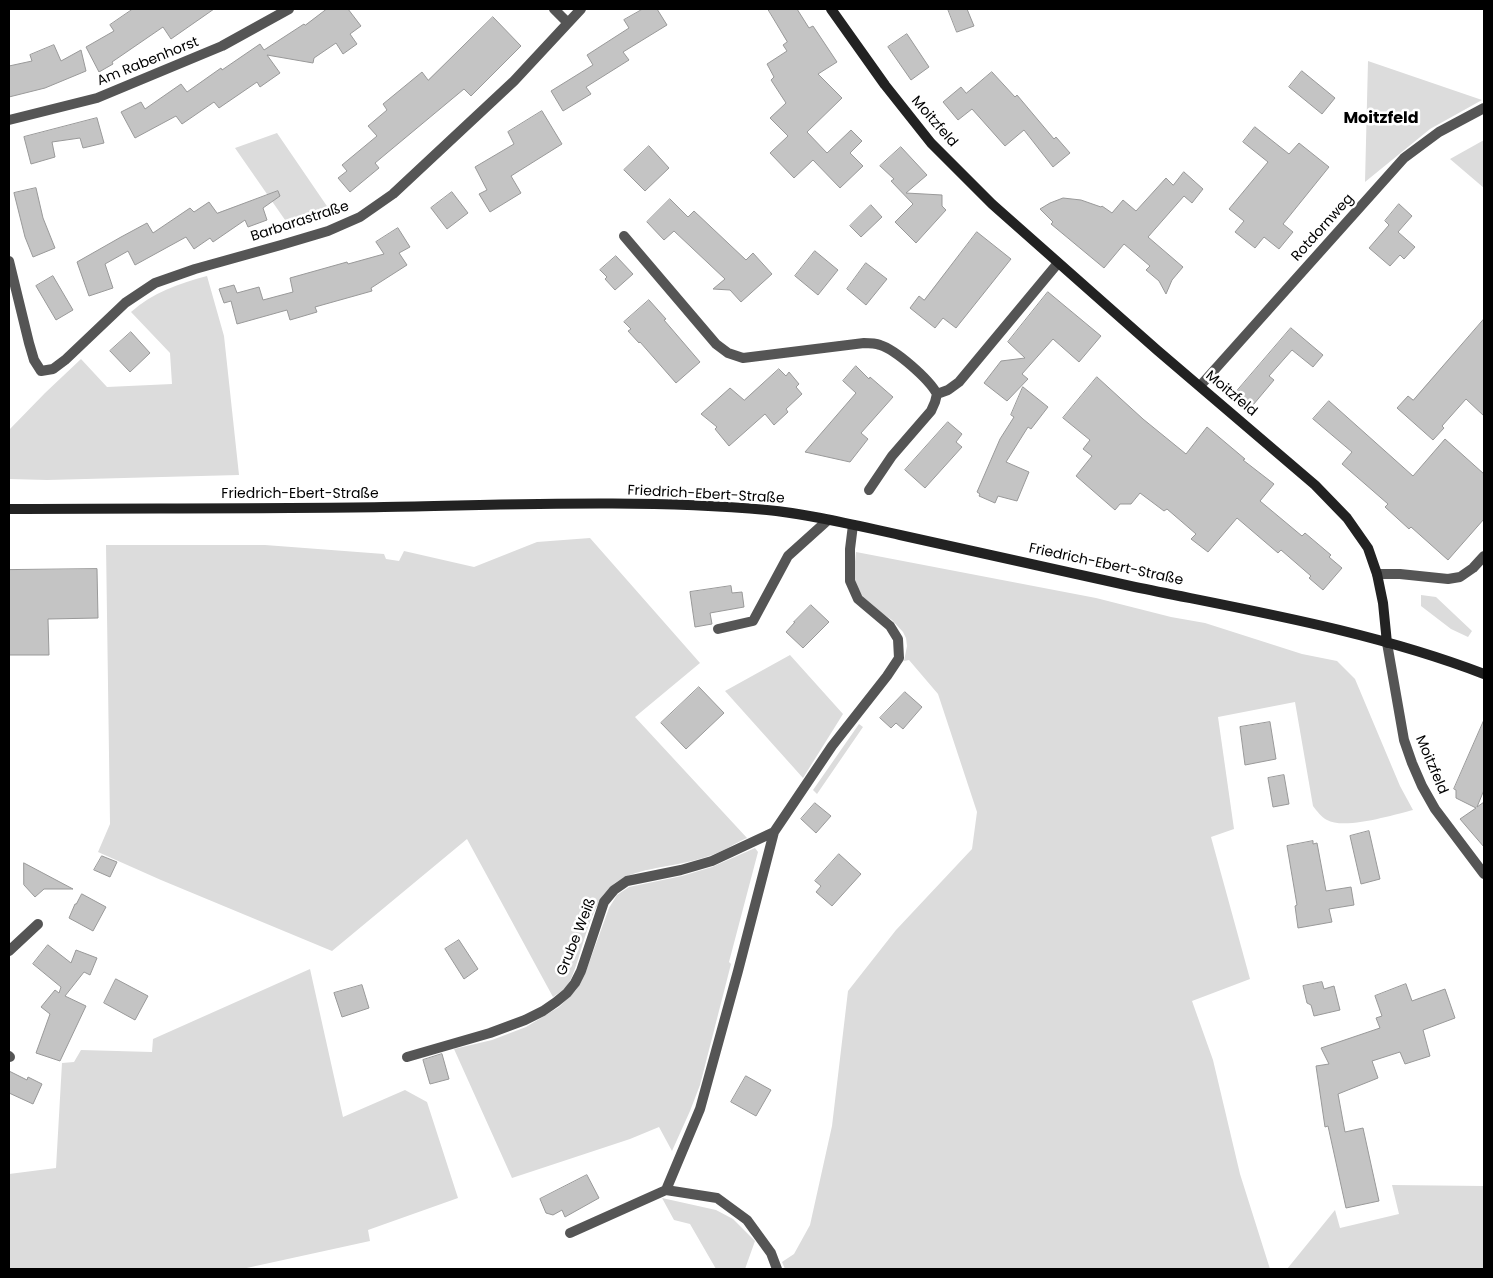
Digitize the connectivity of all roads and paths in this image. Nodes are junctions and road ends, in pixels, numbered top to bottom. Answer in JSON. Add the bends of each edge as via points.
{"nodes":[{"id":1,"x":289,"y":9,"type":"edge"},
{"id":2,"x":554,"y":9,"type":"edge"},
{"id":3,"x":581,"y":9,"type":"edge"},
{"id":4,"x":830,"y":9,"type":"edge"},
{"id":5,"x":568,"y":23,"type":"junction"},
{"id":6,"x":1484,"y":108,"type":"edge"},
{"id":7,"x":9,"y":120,"type":"edge"},
{"id":8,"x":624,"y":236,"type":"dead end"},
{"id":9,"x":9,"y":261,"type":"edge"},
{"id":10,"x":1058,"y":263,"type":"junction"},
{"id":11,"x":1200,"y":386,"type":"junction"},
{"id":12,"x":937,"y":394,"type":"junction"},
{"id":13,"x":869,"y":490,"type":"dead end"},
{"id":14,"x":9,"y":509,"type":"edge"},
{"id":15,"x":828,"y":520,"type":"junction"},
{"id":16,"x":853,"y":525,"type":"junction"},
{"id":17,"x":1484,"y":556,"type":"edge"},
{"id":18,"x":1377,"y":574,"type":"junction"},
{"id":19,"x":718,"y":629,"type":"dead end"},
{"id":20,"x":1387,"y":643,"type":"junction"},
{"id":21,"x":1484,"y":674,"type":"edge"},
{"id":22,"x":774,"y":832,"type":"junction"},
{"id":23,"x":1484,"y":874,"type":"edge"},
{"id":24,"x":38,"y":924,"type":"dead end"},
{"id":25,"x":9,"y":952,"type":"edge"},
{"id":26,"x":408,"y":1057,"type":"dead end"},
{"id":27,"x":666,"y":1190,"type":"junction"},
{"id":28,"x":570,"y":1233,"type":"dead end"},
{"id":29,"x":777,"y":1269,"type":"edge"}],
"edges":[{"from":1,"to":7,"type":"street","name":"Am Rabenhorst","via":[[222,46],[98,98]]},
{"from":2,"to":5,"type":"street"},
{"from":3,"to":5,"type":"street","name":"Barbarastraße"},
{"from":4,"to":10,"type":"main road","name":"Moitzfeld","via":[[932,143],[992,204]]},
{"from":5,"to":9,"type":"street","name":"Barbarastraße","via":[[514,81],[393,194],[360,216],[328,230],[155,284],[125,303],[53,369],[42,371],[34,360]]},
{"from":6,"to":11,"type":"street","name":"Rotdornweg","via":[[1438,132],[1404,158]]},
{"from":8,"to":12,"type":"street","via":[[716,344],[728,353],[743,358],[878,344],[898,355]]},
{"from":10,"to":11,"type":"main road","name":"Moitzfeld"},
{"from":10,"to":12,"type":"street","via":[[959,382]]},
{"from":11,"to":18,"type":"main road","name":"Moitzfeld","via":[[1316,485],[1348,518],[1368,548]]},
{"from":12,"to":13,"type":"street","via":[[931,411],[892,456]]},
{"from":14,"to":15,"type":"main road","name":"Friedrich-Ebert-Straße","via":[[656,505],[771,510]]},
{"from":15,"to":16,"type":"main road","name":"Friedrich-Ebert-Straße"},
{"from":15,"to":19,"type":"street","via":[[788,556],[753,621]]},
{"from":16,"to":20,"type":"main road","name":"Friedrich-Ebert-Straße","via":[[1229,605]]},
{"from":16,"to":22,"type":"street","via":[[850,581],[858,599],[890,626],[898,639],[899,658],[832,746]]},
{"from":17,"to":18,"type":"street","via":[[1460,577]]},
{"from":18,"to":20,"type":"main road","name":"Moitzfeld"},
{"from":20,"to":21,"type":"main road","name":"Friedrich-Ebert-Straße"},
{"from":20,"to":23,"type":"street","name":"Moitzfeld","via":[[1404,740],[1412,763],[1436,810]]},
{"from":22,"to":26,"type":"street","name":"Grube Weiß","via":[[712,860],[627,881],[604,902],[581,971],[567,993],[556,1002],[524,1020],[490,1033]]},
{"from":22,"to":27,"type":"street","via":[[700,1109]]},
{"from":24,"to":25,"type":"street"},
{"from":27,"to":28,"type":"street"},
{"from":27,"to":29,"type":"street","via":[[717,1198],[746,1220],[771,1253]]}]}
